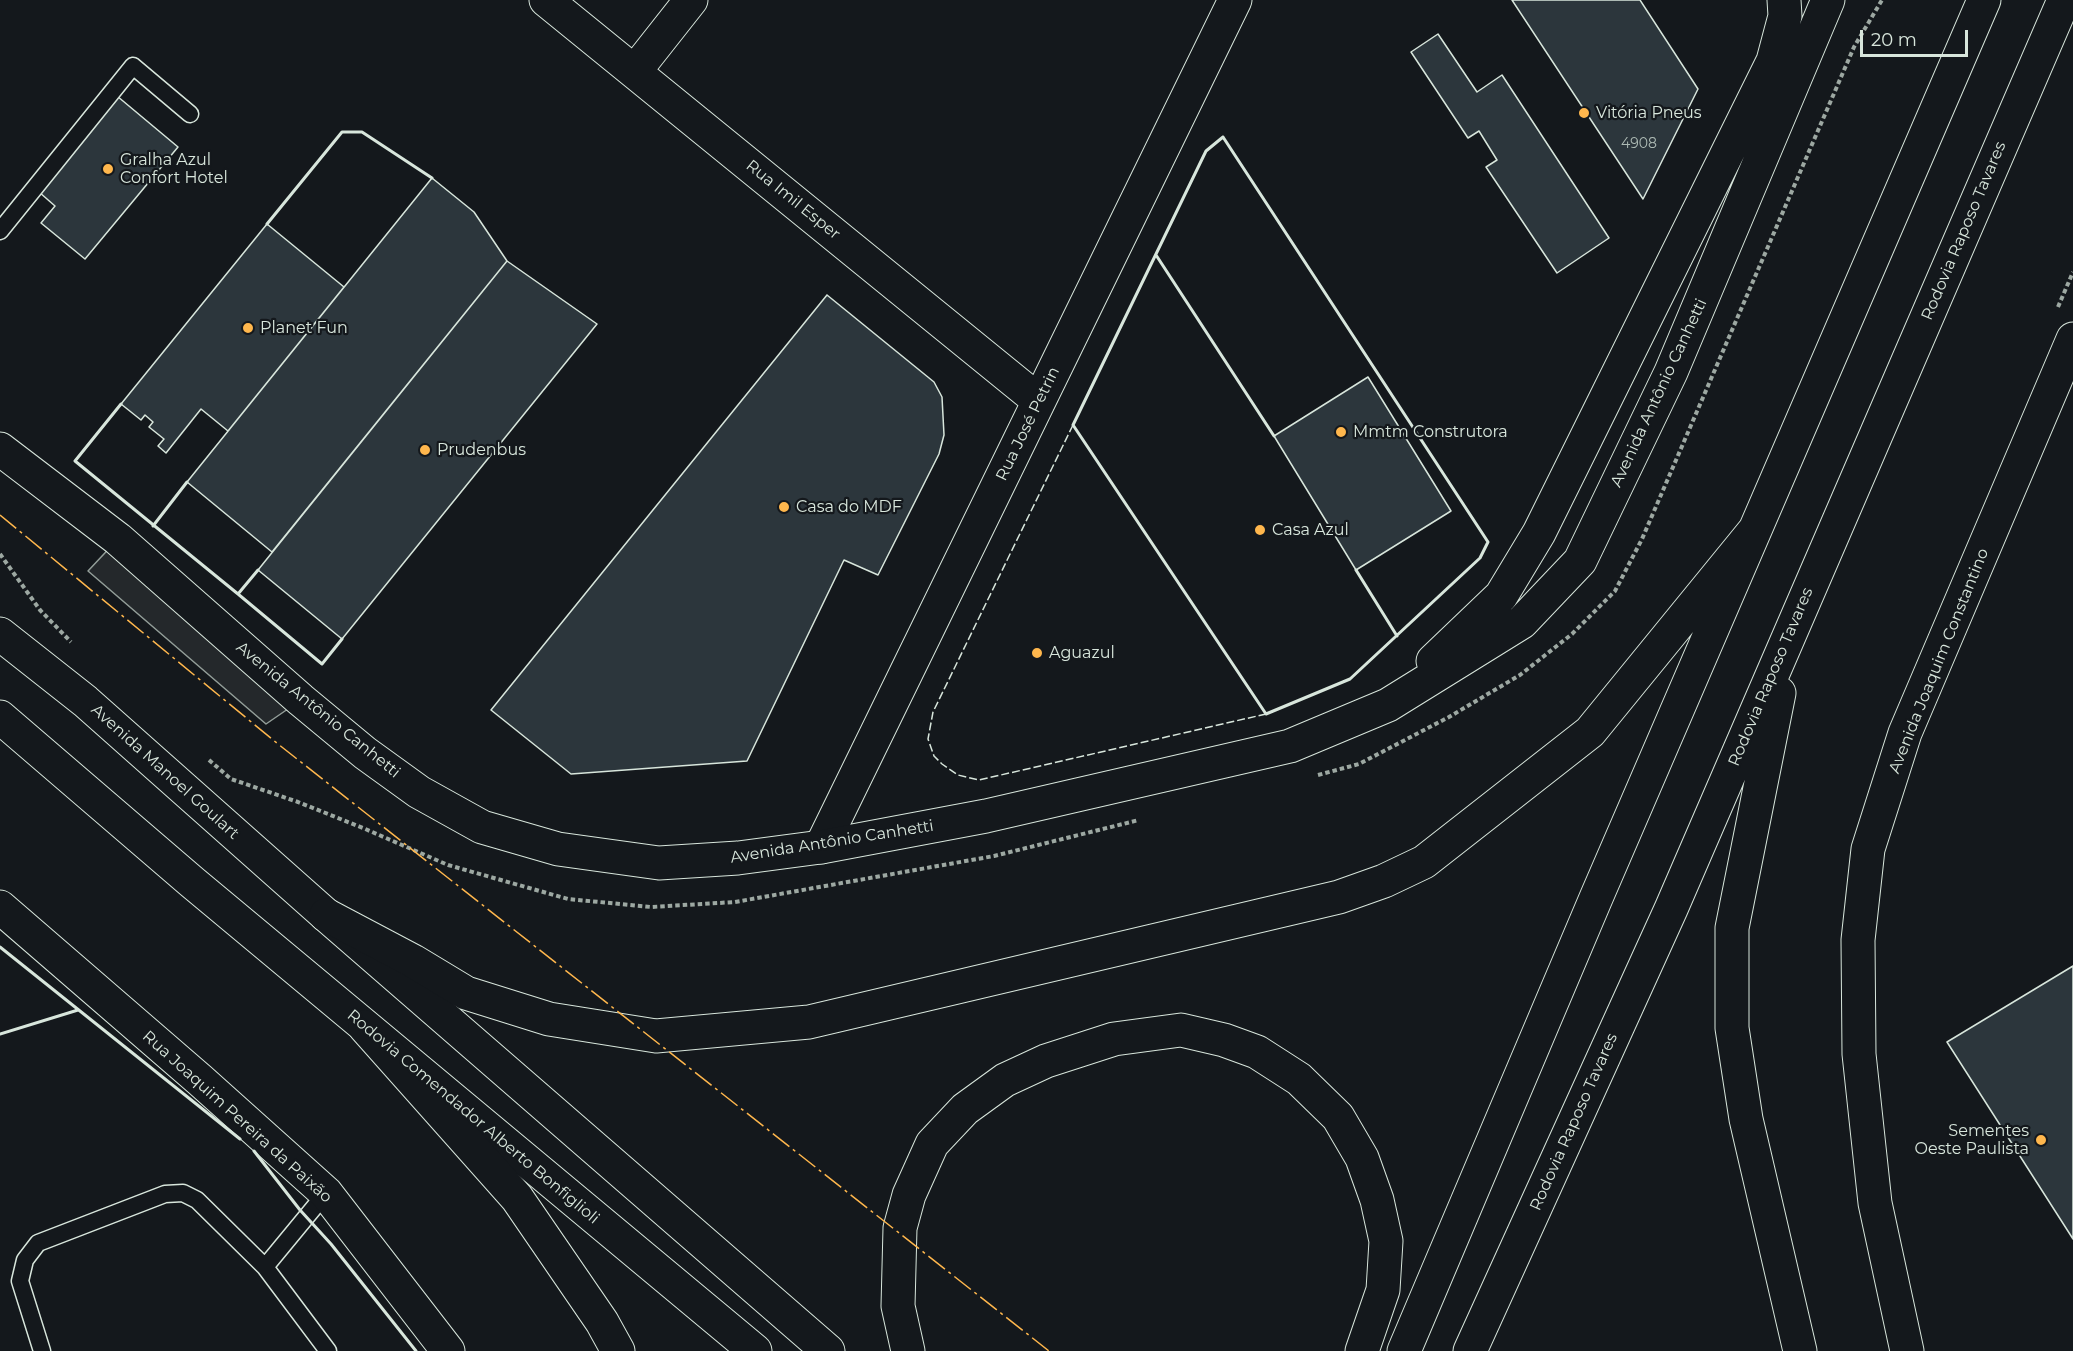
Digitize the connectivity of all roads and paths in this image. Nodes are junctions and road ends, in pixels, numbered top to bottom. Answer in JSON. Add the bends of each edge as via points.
{"nodes":[{"id":1,"x":546,"y":0,"type":"edge"},
{"id":2,"x":691,"y":0,"type":"edge"},
{"id":3,"x":1235,"y":0,"type":"edge"},
{"id":4,"x":1784,"y":0,"type":"edge"},
{"id":5,"x":1828,"y":0,"type":"edge"},
{"id":6,"x":1882,"y":0,"type":"edge"},
{"id":7,"x":1984,"y":0,"type":"edge"},
{"id":8,"x":2064,"y":0,"type":"edge"},
{"id":9,"x":2073,"y":27,"type":"edge"},
{"id":10,"x":635,"y":71,"type":"junction"},
{"id":11,"x":190,"y":114,"type":"dead end"},
{"id":12,"x":1993,"y":163,"type":"junction"},
{"id":13,"x":0,"y":231,"type":"edge"},
{"id":14,"x":2073,"y":339,"type":"edge"},
{"id":15,"x":1039,"y":401,"type":"junction"},
{"id":16,"x":0,"y":449,"type":"edge"},
{"id":17,"x":1754,"y":531,"type":"junction"},
{"id":18,"x":0,"y":554,"type":"edge"},
{"id":19,"x":1792,"y":629,"type":"junction"},
{"id":20,"x":0,"y":634,"type":"edge"},
{"id":21,"x":76,"y":648,"type":"dead end"},
{"id":22,"x":1388,"y":705,"type":"junction"},
{"id":23,"x":0,"y":717,"type":"edge"},
{"id":24,"x":205,"y":757,"type":"dead end"},
{"id":25,"x":1314,"y":776,"type":"dead end"},
{"id":26,"x":1142,"y":819,"type":"dead end"},
{"id":27,"x":821,"y":847,"type":"junction"},
{"id":28,"x":0,"y":907,"type":"edge"},
{"id":29,"x":326,"y":915,"type":"junction"},
{"id":30,"x":365,"y":1027,"type":"junction"},
{"id":31,"x":326,"y":1194,"type":"junction"},
{"id":32,"x":266,"y":1267,"type":"junction"},
{"id":33,"x":42,"y":1351,"type":"edge"},
{"id":34,"x":328,"y":1351,"type":"edge"},
{"id":35,"x":448,"y":1351,"type":"edge"},
{"id":36,"x":618,"y":1351,"type":"edge"},
{"id":37,"x":755,"y":1351,"type":"edge"},
{"id":38,"x":828,"y":1351,"type":"edge"},
{"id":39,"x":908,"y":1351,"type":"edge"},
{"id":40,"x":1362,"y":1351,"type":"edge"},
{"id":41,"x":1404,"y":1351,"type":"edge"},
{"id":42,"x":1470,"y":1351,"type":"edge"},
{"id":43,"x":1800,"y":1351,"type":"edge"},
{"id":44,"x":1907,"y":1351,"type":"edge"}],
"edges":[{"from":1,"to":10,"type":"main road","name":"Rua Imil Esper"},
{"from":2,"to":10,"type":"main road"},
{"from":3,"to":15,"type":"main road","name":"Rua José Petrin"},
{"from":4,"to":22,"type":"main road","name":"Avenida Antônio Canhetti","via":[[1785,16],[1773,61],[1539,533],[1501,596]]},
{"from":5,"to":22,"type":"main road","name":"Avenida Antônio Canhetti","via":[[1671,372],[1580,561],[1522,622]]},
{"from":6,"to":25,"type":"path","via":[[1854,47],[1642,539],[1615,591],[1572,634],[1520,675],[1359,764]]},
{"from":7,"to":17,"type":"main road"},
{"from":8,"to":12,"type":"main road","name":"Rodovia Raposo Tavares"},
{"from":9,"to":12,"type":"main road"},
{"from":10,"to":15,"type":"main road","name":"Rua Imil Esper"},
{"from":11,"to":13,"type":"lane","via":[[133,66]]},
{"from":12,"to":19,"type":"main road","name":"Rodovia Raposo Tavares"},
{"from":14,"to":44,"type":"main road","name":"Avenida Joaquim Constantino","via":[[1905,733],[1868,849],[1858,940],[1859,1054],[1875,1203]]},
{"from":15,"to":27,"type":"main road","name":"Rua José Petrin"},
{"from":16,"to":27,"type":"main road","name":"Avenida Antônio Canhetti","via":[[117,539],[365,753],[419,792],[482,827],[558,849],[659,863]]},
{"from":17,"to":29,"type":"main road","via":[[1590,732],[1424,862],[1339,897],[809,1022],[656,1036],[549,1019],[466,993]]},
{"from":17,"to":41,"type":"main road"},
{"from":18,"to":21,"type":"path","via":[[40,610]]},
{"from":19,"to":42,"type":"main road","name":"Rodovia Raposo Tavares","via":[[1671,909]]},
{"from":19,"to":43,"type":"main road","via":[[1732,928],[1732,1028],[1746,1119]]},
{"from":20,"to":29,"type":"main road","name":"Avenida Manoel Goulart","via":[[85,701]]},
{"from":22,"to":27,"type":"main road","name":"Avenida Antônio Canhetti","via":[[1290,746],[986,816]]},
{"from":23,"to":30,"type":"main road","name":"Rodovia Comendador Alberto Bonfiglioli"},
{"from":24,"to":26,"type":"path","via":[[231,779],[298,802],[448,865],[568,899],[651,907],[735,902],[994,856]]},
{"from":28,"to":31,"type":"main road","name":"Rua Joaquim Pereira da Paixão"},
{"from":29,"to":38,"type":"main road"},
{"from":30,"to":36,"type":"main road","via":[[517,1198]]},
{"from":30,"to":37,"type":"main road","name":"Rodovia Comendador Alberto Bonfiglioli"},
{"from":31,"to":32,"type":"lane"},
{"from":31,"to":35,"type":"main road","name":"Rua Joaquim Pereira da Paixão"},
{"from":32,"to":33,"type":"lane","via":[[198,1200],[183,1193],[165,1194],[38,1243],[25,1260],[20,1281]]},
{"from":32,"to":34,"type":"lane"},
{"from":39,"to":40,"type":"main road","via":[[898,1306],[900,1228],[909,1195],[932,1144],[966,1109],[1005,1080],[1046,1061],[1114,1039],[1181,1030],[1257,1052],[1299,1079],[1338,1116],[1362,1158],[1386,1241],[1383,1290]]}]}
